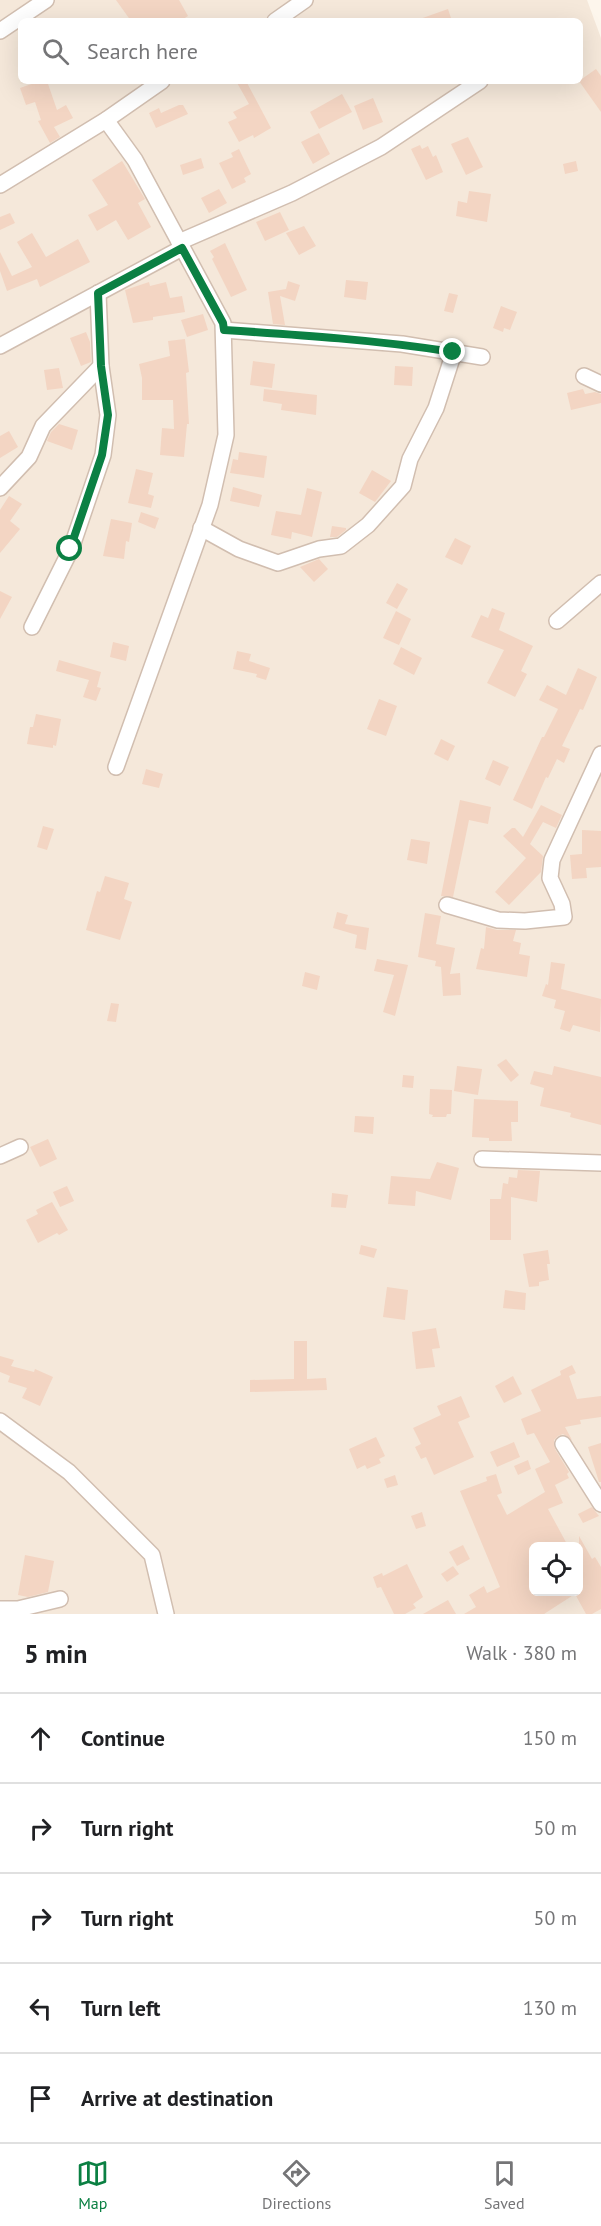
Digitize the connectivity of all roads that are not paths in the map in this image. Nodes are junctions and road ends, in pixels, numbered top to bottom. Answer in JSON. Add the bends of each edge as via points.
{"nodes":[{"id":1,"x":46,"y":0,"type":"edge"},
{"id":2,"x":305,"y":0,"type":"edge"},
{"id":3,"x":279,"y":18,"type":"edge"},
{"id":4,"x":2,"y":24,"type":"edge"},
{"id":5,"x":158,"y":84,"type":"edge"},
{"id":6,"x":476,"y":84,"type":"edge"},
{"id":7,"x":106,"y":120,"type":"junction"},
{"id":8,"x":0,"y":185,"type":"edge"},
{"id":9,"x":181,"y":245,"type":"junction"},
{"id":10,"x":98,"y":293,"type":"junction"},
{"id":11,"x":224,"y":330,"type":"junction"},
{"id":12,"x":0,"y":346,"type":"edge"},
{"id":13,"x":453,"y":352,"type":"junction"},
{"id":14,"x":482,"y":357,"type":"dead end"},
{"id":15,"x":101,"y":366,"type":"junction"},
{"id":16,"x":584,"y":376,"type":"dead end"},
{"id":17,"x":601,"y":384,"type":"edge"},
{"id":18,"x":0,"y":488,"type":"edge"},
{"id":19,"x":201,"y":528,"type":"junction"},
{"id":20,"x":601,"y":583,"type":"edge"},
{"id":21,"x":557,"y":621,"type":"dead end"},
{"id":22,"x":32,"y":627,"type":"dead end"},
{"id":23,"x":601,"y":754,"type":"edge"},
{"id":24,"x":116,"y":767,"type":"dead end"},
{"id":25,"x":447,"y":905,"type":"dead end"},
{"id":26,"x":20,"y":1147,"type":"dead end"},
{"id":27,"x":0,"y":1156,"type":"edge"},
{"id":28,"x":482,"y":1159,"type":"dead end"},
{"id":29,"x":601,"y":1163,"type":"edge"},
{"id":30,"x":0,"y":1421,"type":"edge"},
{"id":31,"x":563,"y":1444,"type":"dead end"},
{"id":32,"x":601,"y":1504,"type":"edge"},
{"id":33,"x":60,"y":1599,"type":"dead end"},
{"id":34,"x":0,"y":1609,"type":"edge"},
{"id":35,"x":165,"y":1614,"type":"edge"}],
"edges":[{"from":1,"to":4,"type":"street"},
{"from":2,"to":3,"type":"street"},
{"from":5,"to":7,"type":"street"},
{"from":6,"to":9,"type":"street","via":[[381,147]]},
{"from":7,"to":8,"type":"street"},
{"from":7,"to":9,"type":"street","via":[[135,160]]},
{"from":9,"to":10,"type":"street"},
{"from":9,"to":11,"type":"street"},
{"from":10,"to":12,"type":"street"},
{"from":10,"to":15,"type":"street"},
{"from":11,"to":13,"type":"street"},
{"from":11,"to":19,"type":"street","via":[[226,435]]},
{"from":13,"to":14,"type":"street"},
{"from":13,"to":19,"type":"street","via":[[436,408],[410,459],[402,486],[368,525],[341,546],[278,563],[239,549]]},
{"from":15,"to":18,"type":"street","via":[[43,426],[29,457]]},
{"from":15,"to":22,"type":"street","via":[[108,415],[102,455],[70,549]]},
{"from":16,"to":17,"type":"street"},
{"from":19,"to":24,"type":"street"},
{"from":20,"to":21,"type":"street"},
{"from":23,"to":25,"type":"street","via":[[552,860],[550,878],[564,917],[498,920]]},
{"from":26,"to":27,"type":"street"},
{"from":28,"to":29,"type":"street"},
{"from":30,"to":35,"type":"street","via":[[69,1472],[153,1555]]},
{"from":31,"to":32,"type":"street"},
{"from":33,"to":34,"type":"street"}]}
